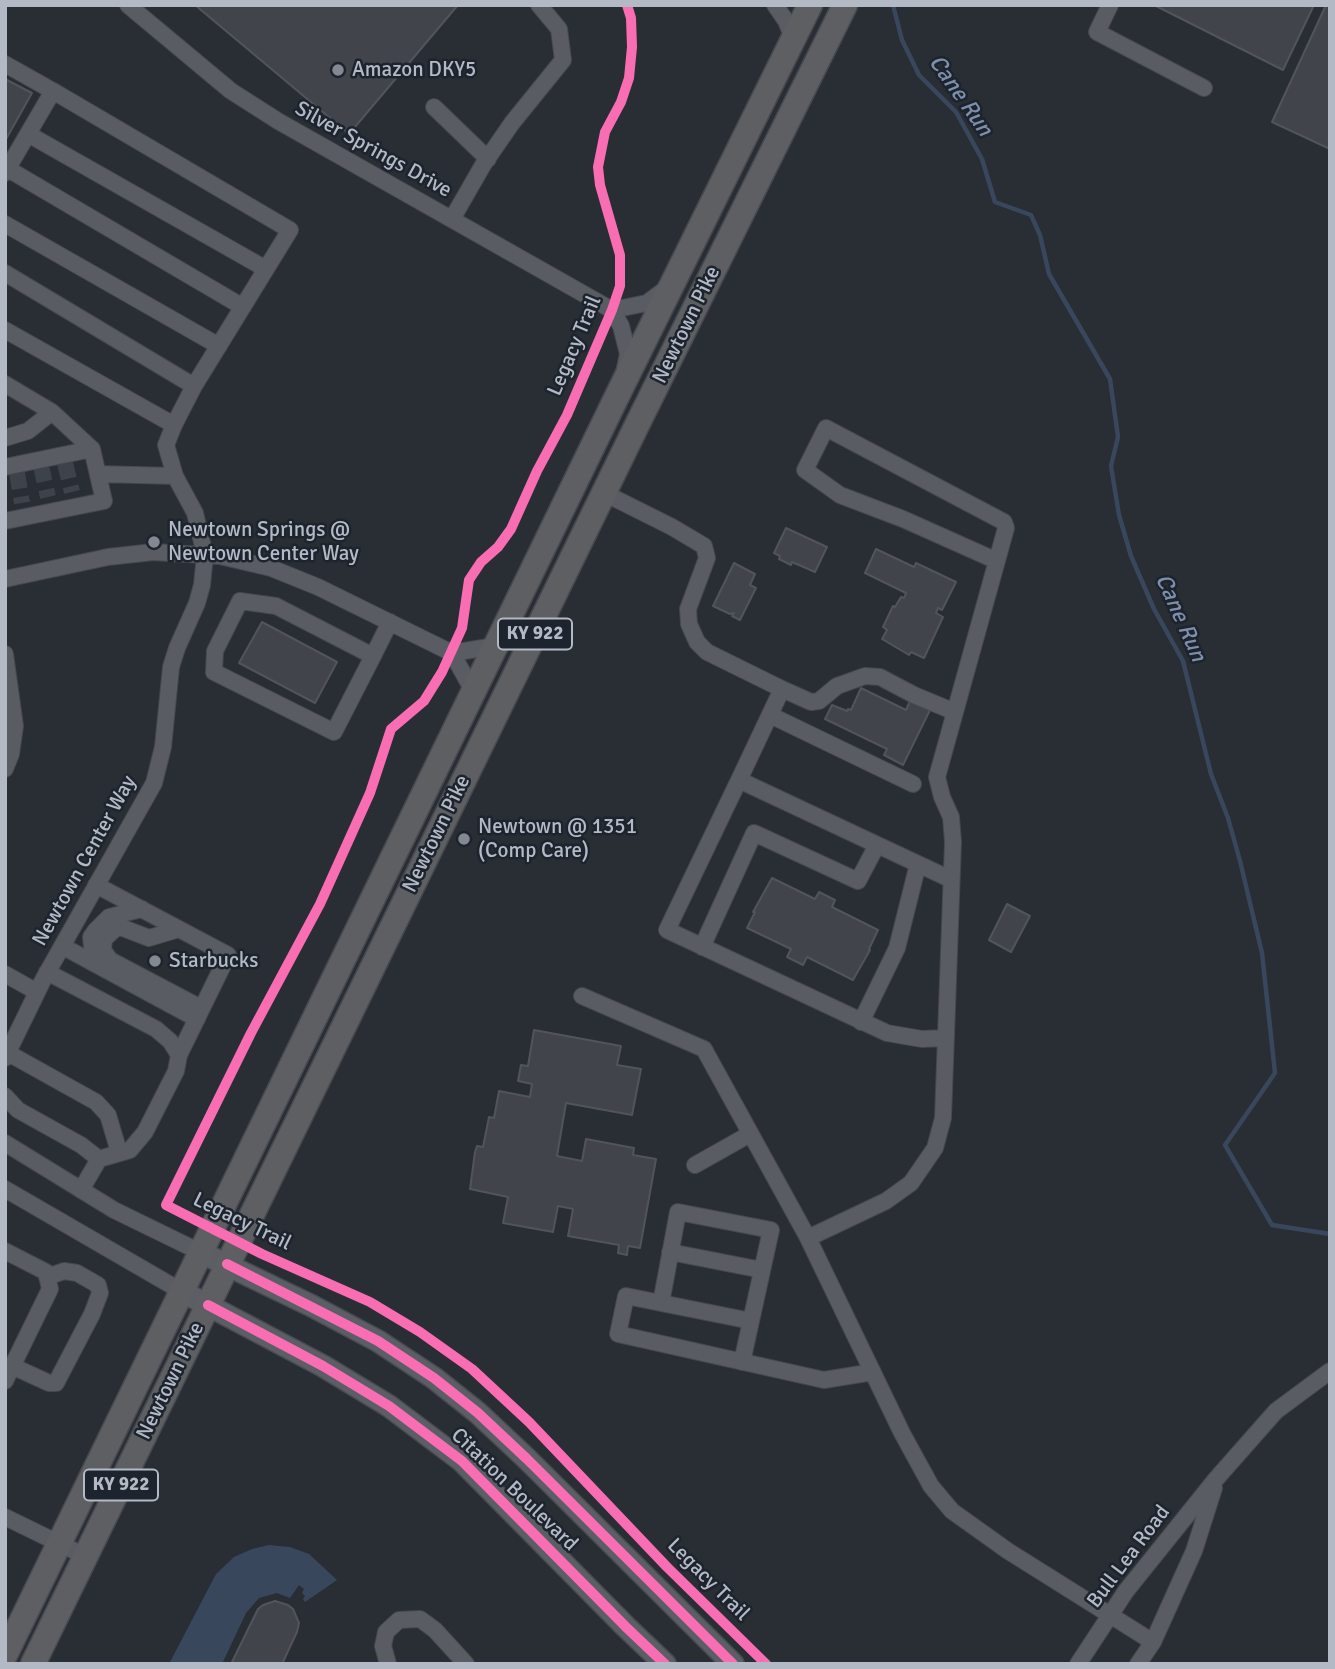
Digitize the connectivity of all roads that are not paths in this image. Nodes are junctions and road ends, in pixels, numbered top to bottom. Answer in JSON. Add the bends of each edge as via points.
{"nodes":[{"id":1,"x":128,"y":5,"type":"edge"},
{"id":2,"x":539,"y":5,"type":"edge"},
{"id":3,"x":775,"y":5,"type":"edge"},
{"id":4,"x":810,"y":5,"type":"edge"},
{"id":5,"x":845,"y":5,"type":"edge"},
{"id":6,"x":1110,"y":5,"type":"edge"},
{"id":7,"x":793,"y":38,"type":"junction"},
{"id":8,"x":5,"y":64,"type":"edge"},
{"id":9,"x":1204,"y":88,"type":"dead end"},
{"id":10,"x":53,"y":91,"type":"junction"},
{"id":11,"x":434,"y":107,"type":"dead end"},
{"id":12,"x":28,"y":134,"type":"junction"},
{"id":13,"x":488,"y":159,"type":"junction"},
{"id":14,"x":6,"y":171,"type":"edge"},
{"id":15,"x":452,"y":219,"type":"junction"},
{"id":16,"x":5,"y":224,"type":"edge"},
{"id":17,"x":266,"y":269,"type":"junction"},
{"id":18,"x":5,"y":273,"type":"edge"},
{"id":19,"x":676,"y":276,"type":"junction"},
{"id":20,"x":243,"y":307,"type":"junction"},
{"id":21,"x":612,"y":310,"type":"junction"},
{"id":22,"x":5,"y":330,"type":"edge"},
{"id":23,"x":219,"y":346,"type":"junction"},
{"id":24,"x":5,"y":384,"type":"edge"},
{"id":25,"x":194,"y":386,"type":"junction"},
{"id":26,"x":618,"y":395,"type":"junction"},
{"id":27,"x":52,"y":412,"type":"junction"},
{"id":28,"x":174,"y":425,"type":"junction"},
{"id":29,"x":5,"y":439,"type":"edge"},
{"id":30,"x":92,"y":449,"type":"junction"},
{"id":31,"x":12,"y":469,"type":"edge"},
{"id":32,"x":98,"y":474,"type":"junction"},
{"id":33,"x":175,"y":476,"type":"junction"},
{"id":34,"x":604,"y":494,"type":"junction"},
{"id":35,"x":5,"y":521,"type":"edge"},
{"id":36,"x":205,"y":555,"type":"junction"},
{"id":37,"x":997,"y":561,"type":"junction"},
{"id":38,"x":5,"y":579,"type":"edge"},
{"id":39,"x":390,"y":622,"type":"junction"},
{"id":40,"x":495,"y":646,"type":"junction"},
{"id":41,"x":452,"y":653,"type":"junction"},
{"id":42,"x":5,"y":654,"type":"edge"},
{"id":43,"x":373,"y":656,"type":"junction"},
{"id":44,"x":782,"y":689,"type":"junction"},
{"id":45,"x":473,"y":691,"type":"junction"},
{"id":46,"x":955,"y":712,"type":"junction"},
{"id":47,"x":770,"y":715,"type":"junction"},
{"id":48,"x":5,"y":769,"type":"edge"},
{"id":49,"x":739,"y":780,"type":"junction"},
{"id":50,"x":913,"y":785,"type":"dead end"},
{"id":51,"x":877,"y":845,"type":"junction"},
{"id":52,"x":918,"y":864,"type":"junction"},
{"id":53,"x":950,"y":879,"type":"junction"},
{"id":54,"x":96,"y":885,"type":"junction"},
{"id":55,"x":142,"y":909,"type":"junction"},
{"id":56,"x":179,"y":929,"type":"junction"},
{"id":57,"x":62,"y":946,"type":"junction"},
{"id":58,"x":702,"y":947,"type":"junction"},
{"id":59,"x":102,"y":967,"type":"junction"},
{"id":60,"x":47,"y":972,"type":"junction"},
{"id":61,"x":5,"y":974,"type":"edge"},
{"id":62,"x":37,"y":992,"type":"junction"},
{"id":63,"x":582,"y":996,"type":"dead end"},
{"id":64,"x":199,"y":1014,"type":"junction"},
{"id":65,"x":861,"y":1022,"type":"junction"},
{"id":66,"x":945,"y":1038,"type":"junction"},
{"id":67,"x":179,"y":1055,"type":"junction"},
{"id":68,"x":7,"y":1056,"type":"edge"},
{"id":69,"x":5,"y":1096,"type":"edge"},
{"id":70,"x":750,"y":1134,"type":"junction"},
{"id":71,"x":5,"y":1143,"type":"edge"},
{"id":72,"x":119,"y":1152,"type":"junction"},
{"id":73,"x":99,"y":1159,"type":"junction"},
{"id":74,"x":695,"y":1165,"type":"dead end"},
{"id":75,"x":5,"y":1189,"type":"edge"},
{"id":76,"x":80,"y":1190,"type":"junction"},
{"id":77,"x":795,"y":1218,"type":"junction"},
{"id":78,"x":771,"y":1230,"type":"junction"},
{"id":79,"x":808,"y":1238,"type":"junction"},
{"id":80,"x":5,"y":1251,"type":"edge"},
{"id":81,"x":200,"y":1252,"type":"junction"},
{"id":82,"x":670,"y":1252,"type":"junction"},
{"id":83,"x":227,"y":1264,"type":"junction"},
{"id":84,"x":762,"y":1270,"type":"junction"},
{"id":85,"x":47,"y":1277,"type":"junction"},
{"id":86,"x":181,"y":1291,"type":"junction"},
{"id":87,"x":661,"y":1303,"type":"junction"},
{"id":88,"x":208,"y":1305,"type":"junction"},
{"id":89,"x":751,"y":1321,"type":"junction"},
{"id":90,"x":742,"y":1362,"type":"junction"},
{"id":91,"x":1330,"y":1371,"type":"edge"},
{"id":92,"x":873,"y":1372,"type":"junction"},
{"id":93,"x":9,"y":1374,"type":"edge"},
{"id":94,"x":1216,"y":1479,"type":"junction"},
{"id":95,"x":5,"y":1517,"type":"edge"},
{"id":96,"x":59,"y":1544,"type":"junction"},
{"id":97,"x":87,"y":1557,"type":"junction"},
{"id":98,"x":1110,"y":1614,"type":"junction"},
{"id":99,"x":1153,"y":1642,"type":"junction"},
{"id":100,"x":5,"y":1655,"type":"edge"},
{"id":101,"x":33,"y":1664,"type":"edge"},
{"id":102,"x":388,"y":1664,"type":"edge"},
{"id":103,"x":466,"y":1664,"type":"edge"},
{"id":104,"x":665,"y":1664,"type":"edge"},
{"id":105,"x":733,"y":1664,"type":"edge"},
{"id":106,"x":1078,"y":1664,"type":"edge"},
{"id":107,"x":1139,"y":1664,"type":"edge"}],
"edges":[{"from":1,"to":15,"type":"street","name":"Silver Springs Drive","via":[[232,91]]},
{"from":2,"to":13,"type":"street","via":[[559,29],[563,60]]},
{"from":3,"to":7,"type":"street"},
{"from":4,"to":7,"type":"highway","name":"Newtown Pike","number":"KY 922"},
{"from":5,"to":34,"type":"highway","name":"Newtown Pike","number":"KY 922"},
{"from":6,"to":9,"type":"street","via":[[1097,32]]},
{"from":7,"to":19,"type":"highway","name":"Newtown Pike","number":"KY 922"},
{"from":8,"to":10,"type":"street"},
{"from":10,"to":12,"type":"street"},
{"from":10,"to":17,"type":"street","via":[[290,230]]},
{"from":11,"to":13,"type":"street"},
{"from":12,"to":14,"type":"street"},
{"from":12,"to":17,"type":"street"},
{"from":13,"to":15,"type":"street"},
{"from":14,"to":20,"type":"street"},
{"from":15,"to":21,"type":"street","name":"Silver Springs Drive"},
{"from":16,"to":23,"type":"street"},
{"from":17,"to":20,"type":"street"},
{"from":18,"to":25,"type":"street"},
{"from":19,"to":21,"type":"street","via":[[647,303]]},
{"from":19,"to":26,"type":"highway","name":"Newtown Pike","number":"KY 922"},
{"from":20,"to":23,"type":"street"},
{"from":21,"to":26,"type":"street","via":[[628,354]]},
{"from":22,"to":28,"type":"street"},
{"from":23,"to":25,"type":"street"},
{"from":24,"to":27,"type":"street"},
{"from":25,"to":28,"type":"street"},
{"from":26,"to":34,"type":"highway","via":[[614,438],[598,473]]},
{"from":26,"to":40,"type":"highway","name":"Newtown Pike","number":"KY 922"},
{"from":27,"to":29,"type":"street","via":[[27,431]]},
{"from":27,"to":30,"type":"street"},
{"from":28,"to":33,"type":"street","via":[[166,445]]},
{"from":30,"to":31,"type":"street"},
{"from":30,"to":32,"type":"street"},
{"from":32,"to":33,"type":"street"},
{"from":32,"to":35,"type":"street","via":[[104,501],[50,504],[23,510]]},
{"from":33,"to":36,"type":"street","via":[[195,513]]},
{"from":34,"to":44,"type":"street","via":[[705,546],[707,558],[688,609],[697,642],[707,652]]},
{"from":34,"to":83,"type":"highway","name":"Newtown Pike","number":"KY 922"},
{"from":36,"to":38,"type":"street","via":[[153,552],[108,557]]},
{"from":36,"to":39,"type":"street","via":[[271,568]]},
{"from":36,"to":54,"type":"street","name":"Newtown Center Way","via":[[197,603],[171,667],[160,766]]},
{"from":37,"to":37,"type":"street","via":[[1004,522],[826,428],[805,470],[840,495]]},
{"from":37,"to":46,"type":"street"},
{"from":39,"to":41,"type":"street"},
{"from":39,"to":43,"type":"street"},
{"from":40,"to":41,"type":"street"},
{"from":40,"to":45,"type":"highway","name":"Newtown Pike","number":"KY 922"},
{"from":41,"to":45,"type":"street"},
{"from":42,"to":48,"type":"street","via":[[15,726]]},
{"from":43,"to":43,"type":"street","via":[[334,732],[214,672],[215,651],[240,601],[276,606]]},
{"from":44,"to":46,"type":"street","via":[[811,702],[856,678],[880,677]]},
{"from":44,"to":47,"type":"street"},
{"from":45,"to":81,"type":"highway","name":"Newtown Pike","number":"KY 922"},
{"from":46,"to":53,"type":"street","via":[[937,778],[951,817]]},
{"from":47,"to":49,"type":"street"},
{"from":47,"to":50,"type":"street"},
{"from":49,"to":51,"type":"street"},
{"from":49,"to":58,"type":"street","via":[[667,930]]},
{"from":51,"to":52,"type":"street"},
{"from":51,"to":58,"type":"street","via":[[858,881],[754,834]]},
{"from":52,"to":53,"type":"street"},
{"from":52,"to":65,"type":"street","via":[[897,948]]},
{"from":53,"to":66,"type":"street"},
{"from":54,"to":55,"type":"street"},
{"from":54,"to":57,"type":"street","name":"Newtown Center Way"},
{"from":55,"to":56,"type":"street"},
{"from":55,"to":59,"type":"street","via":[[109,917],[91,937]]},
{"from":56,"to":64,"type":"street","via":[[228,955]]},
{"from":56,"to":64,"type":"street","via":[[149,938],[116,928],[104,939],[103,950],[110,960]]},
{"from":57,"to":59,"type":"street"},
{"from":57,"to":60,"type":"street","name":"Newtown Center Way"},
{"from":58,"to":65,"type":"street"},
{"from":59,"to":64,"type":"street"},
{"from":60,"to":62,"type":"street","name":"Newtown Center Way"},
{"from":60,"to":67,"type":"street","via":[[156,1029]]},
{"from":61,"to":62,"type":"street"},
{"from":62,"to":68,"type":"street","name":"Newtown Center Way"},
{"from":63,"to":70,"type":"street","via":[[704,1049]]},
{"from":64,"to":67,"type":"street"},
{"from":65,"to":66,"type":"street","via":[[887,1033]]},
{"from":66,"to":79,"type":"street","via":[[943,1118],[935,1148],[923,1169],[886,1201]]},
{"from":67,"to":72,"type":"street","via":[[176,1071],[145,1132],[130,1150]]},
{"from":68,"to":72,"type":"street","via":[[96,1102],[108,1115]]},
{"from":69,"to":73,"type":"street","via":[[18,1110]]},
{"from":70,"to":74,"type":"street"},
{"from":70,"to":77,"type":"street"},
{"from":71,"to":76,"type":"street","name":"Citation Boulevard"},
{"from":72,"to":73,"type":"street"},
{"from":73,"to":76,"type":"street"},
{"from":75,"to":86,"type":"street","name":"Citation Boulevard"},
{"from":76,"to":81,"type":"street","name":"Citation Boulevard"},
{"from":77,"to":78,"type":"street"},
{"from":77,"to":79,"type":"street"},
{"from":78,"to":82,"type":"street","via":[[678,1212]]},
{"from":78,"to":84,"type":"street"},
{"from":79,"to":92,"type":"street"},
{"from":80,"to":85,"type":"street","via":[[46,1272]]},
{"from":81,"to":83,"type":"main road","name":"Citation Boulevard"},
{"from":81,"to":86,"type":"highway","name":"Newtown Pike","number":"KY 922"},
{"from":82,"to":84,"type":"street"},
{"from":82,"to":87,"type":"street"},
{"from":83,"to":88,"type":"highway","name":"Newtown Pike","number":"KY 922"},
{"from":83,"to":105,"type":"main road","name":"Citation Boulevard","via":[[378,1340],[443,1385],[527,1459]]},
{"from":84,"to":89,"type":"street"},
{"from":85,"to":93,"type":"street","via":[[50,1289]]},
{"from":85,"to":93,"type":"street","via":[[64,1271],[97,1284],[100,1293],[92,1314],[56,1382]]},
{"from":86,"to":88,"type":"main road","name":"Citation Boulevard"},
{"from":86,"to":96,"type":"highway","name":"Newtown Pike","number":"KY 922"},
{"from":87,"to":89,"type":"street"},
{"from":87,"to":90,"type":"street","via":[[626,1296],[618,1334]]},
{"from":88,"to":97,"type":"highway","name":"Newtown Pike","number":"KY 922"},
{"from":88,"to":104,"type":"main road","name":"Citation Boulevard","via":[[389,1406],[462,1461]]},
{"from":89,"to":90,"type":"street"},
{"from":90,"to":92,"type":"street","via":[[824,1380]]},
{"from":91,"to":94,"type":"street","name":"Bull Lea Road","via":[[1276,1411]]},
{"from":92,"to":98,"type":"street","via":[[931,1486],[952,1511]]},
{"from":94,"to":98,"type":"street","name":"Bull Lea Road"},
{"from":94,"to":99,"type":"street","name":"Bull Lea Road","via":[[1194,1551]]},
{"from":95,"to":96,"type":"street"},
{"from":96,"to":97,"type":"street"},
{"from":96,"to":100,"type":"highway","name":"Newtown Pike","number":"KY 922"},
{"from":97,"to":101,"type":"highway","name":"Newtown Pike","number":"KY 922"},
{"from":98,"to":99,"type":"street"},
{"from":98,"to":106,"type":"street","name":"Bull Lea Road"},
{"from":99,"to":107,"type":"street","name":"Bull Lea Road"},
{"from":102,"to":103,"type":"street","via":[[383,1646],[386,1632],[399,1620],[420,1619]]}]}
